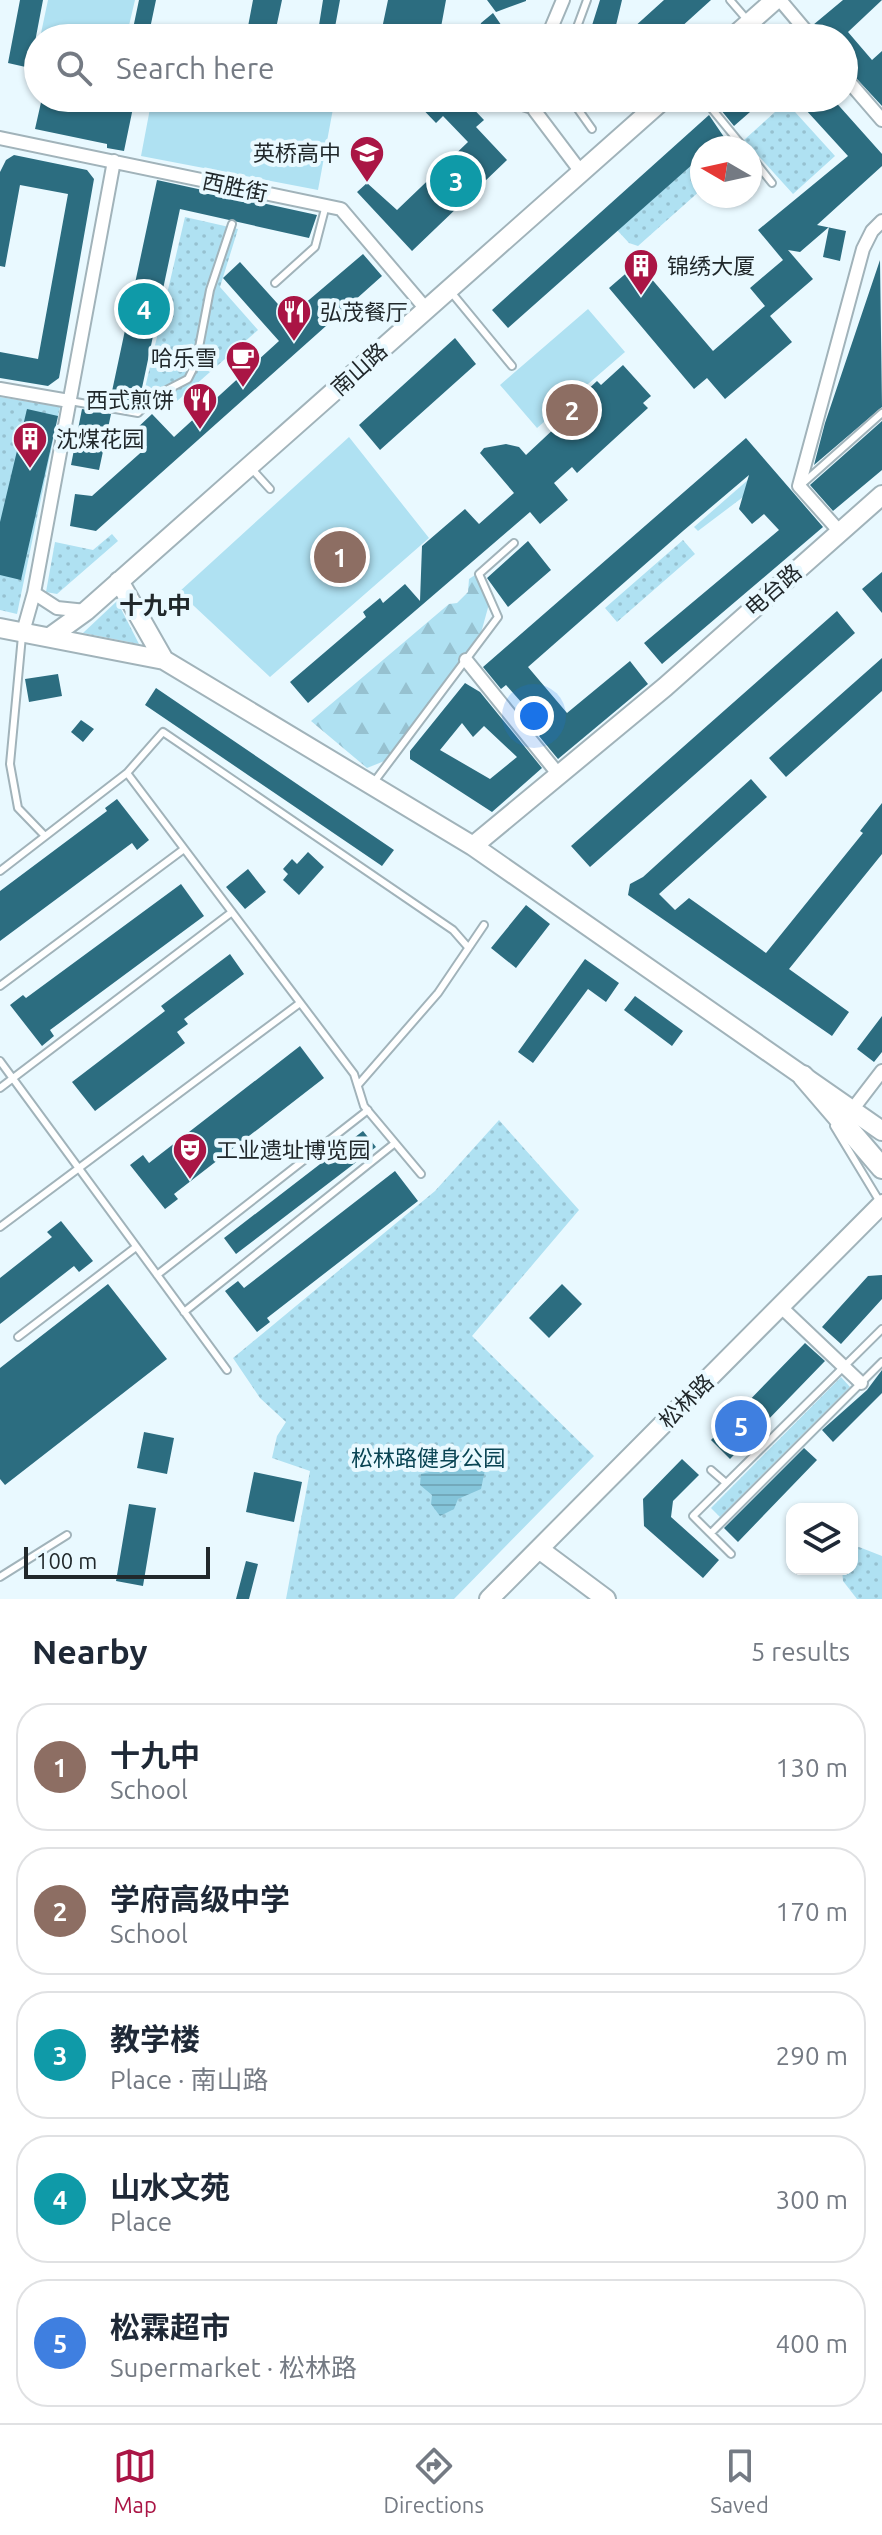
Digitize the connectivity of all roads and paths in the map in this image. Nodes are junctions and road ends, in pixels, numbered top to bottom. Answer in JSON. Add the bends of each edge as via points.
{"nodes":[{"id":1,"x":563,"y":0,"type":"edge"},
{"id":2,"x":587,"y":0,"type":"edge"},
{"id":3,"x":730,"y":0,"type":"edge"},
{"id":4,"x":778,"y":0,"type":"edge"},
{"id":5,"x":749,"y":23,"type":"joint"},
{"id":6,"x":553,"y":24,"type":"edge"},
{"id":7,"x":578,"y":24,"type":"edge"},
{"id":8,"x":799,"y":24,"type":"edge"},
{"id":9,"x":858,"y":92,"type":"edge"},
{"id":10,"x":539,"y":112,"type":"edge"},
{"id":11,"x":580,"y":112,"type":"edge"},
{"id":12,"x":649,"y":112,"type":"edge"},
{"id":13,"x":714,"y":112,"type":"edge"},
{"id":14,"x":882,"y":120,"type":"edge"},
{"id":15,"x":592,"y":129,"type":"dead end"},
{"id":16,"x":734,"y":136,"type":"edge"},
{"id":17,"x":0,"y":138,"type":"edge"},
{"id":18,"x":114,"y":161,"type":"junction"},
{"id":19,"x":762,"y":170,"type":"edge"},
{"id":20,"x":581,"y":172,"type":"junction"},
{"id":21,"x":772,"y":183,"type":"dead end"},
{"id":22,"x":326,"y":205,"type":"junction"},
{"id":23,"x":882,"y":221,"type":"edge"},
{"id":24,"x":232,"y":224,"type":"dead end"},
{"id":25,"x":275,"y":283,"type":"dead end"},
{"id":26,"x":448,"y":290,"type":"junction"},
{"id":27,"x":426,"y":309,"type":"junction"},
{"id":28,"x":512,"y":366,"type":"dead end"},
{"id":29,"x":0,"y":389,"type":"edge"},
{"id":30,"x":69,"y":401,"type":"junction"},
{"id":31,"x":882,"y":413,"type":"edge"},
{"id":32,"x":249,"y":466,"type":"junction"},
{"id":33,"x":799,"y":486,"type":"junction"},
{"id":34,"x":270,"y":489,"type":"dead end"},
{"id":35,"x":882,"y":495,"type":"edge"},
{"id":36,"x":840,"y":532,"type":"junction"},
{"id":37,"x":514,"y":543,"type":"dead end"},
{"id":38,"x":119,"y":581,"type":"junction"},
{"id":39,"x":34,"y":593,"type":"junction"},
{"id":40,"x":86,"y":611,"type":"junction"},
{"id":41,"x":0,"y":628,"type":"edge"},
{"id":42,"x":23,"y":632,"type":"junction"},
{"id":43,"x":50,"y":637,"type":"junction"},
{"id":44,"x":164,"y":660,"type":"junction"},
{"id":45,"x":466,"y":660,"type":"junction"},
{"id":46,"x":127,"y":773,"type":"junction"},
{"id":47,"x":559,"y":775,"type":"junction"},
{"id":48,"x":372,"y":785,"type":"junction"},
{"id":49,"x":45,"y":836,"type":"junction"},
{"id":50,"x":473,"y":846,"type":"junction"},
{"id":51,"x":184,"y":849,"type":"junction"},
{"id":52,"x":0,"y":871,"type":"edge"},
{"id":53,"x":232,"y":912,"type":"junction"},
{"id":54,"x":484,"y":925,"type":"dead end"},
{"id":55,"x":467,"y":946,"type":"junction"},
{"id":56,"x":0,"y":986,"type":"edge"},
{"id":57,"x":300,"y":1003,"type":"junction"},
{"id":58,"x":0,"y":1061,"type":"edge"},
{"id":59,"x":882,"y":1071,"type":"edge"},
{"id":60,"x":803,"y":1076,"type":"junction"},
{"id":61,"x":13,"y":1079,"type":"junction"},
{"id":62,"x":358,"y":1085,"type":"junction"},
{"id":63,"x":0,"y":1088,"type":"edge"},
{"id":64,"x":368,"y":1110,"type":"junction"},
{"id":65,"x":852,"y":1110,"type":"junction"},
{"id":66,"x":882,"y":1131,"type":"edge"},
{"id":67,"x":395,"y":1143,"type":"junction"},
{"id":68,"x":79,"y":1168,"type":"junction"},
{"id":69,"x":882,"y":1168,"type":"edge"},
{"id":70,"x":421,"y":1174,"type":"dead end"},
{"id":71,"x":882,"y":1204,"type":"edge"},
{"id":72,"x":0,"y":1227,"type":"edge"},
{"id":73,"x":136,"y":1247,"type":"junction"},
{"id":74,"x":157,"y":1275,"type":"junction"},
{"id":75,"x":780,"y":1306,"type":"junction"},
{"id":76,"x":184,"y":1312,"type":"junction"},
{"id":77,"x":882,"y":1329,"type":"edge"},
{"id":78,"x":18,"y":1337,"type":"dead end"},
{"id":79,"x":882,"y":1362,"type":"edge"},
{"id":80,"x":843,"y":1366,"type":"junction"},
{"id":81,"x":227,"y":1370,"type":"dead end"},
{"id":82,"x":861,"y":1383,"type":"junction"},
{"id":83,"x":711,"y":1470,"type":"dead end"},
{"id":84,"x":726,"y":1483,"type":"junction"},
{"id":85,"x":711,"y":1533,"type":"junction"},
{"id":86,"x":67,"y":1535,"type":"dead end"},
{"id":87,"x":539,"y":1549,"type":"junction"},
{"id":88,"x":731,"y":1554,"type":"dead end"},
{"id":89,"x":0,"y":1577,"type":"edge"},
{"id":90,"x":489,"y":1599,"type":"edge"},
{"id":91,"x":606,"y":1599,"type":"edge"}],
"edges":[{"from":1,"to":6,"type":"street"},
{"from":2,"to":7,"type":"lane"},
{"from":3,"to":5,"type":"lane"},
{"from":4,"to":5,"type":"street"},
{"from":4,"to":8,"type":"street"},
{"from":9,"to":14,"type":"street"},
{"from":10,"to":20,"type":"street"},
{"from":11,"to":15,"type":"lane"},
{"from":12,"to":20,"type":"street","name":"南山路"},
{"from":13,"to":16,"type":"lane"},
{"from":17,"to":18,"type":"street","name":"西胜街"},
{"from":18,"to":22,"type":"street","name":"西胜街","via":[[240,193]]},
{"from":18,"to":30,"type":"street"},
{"from":19,"to":21,"type":"lane"},
{"from":20,"to":26,"type":"street","name":"南山路"},
{"from":22,"to":25,"type":"lane","via":[[315,247]]},
{"from":22,"to":27,"type":"street","name":"西胜街","via":[[341,209]]},
{"from":23,"to":33,"type":"street","via":[[863,249]]},
{"from":24,"to":30,"type":"lane","via":[[188,379],[155,396],[138,413]]},
{"from":26,"to":27,"type":"street","name":"南山路"},
{"from":26,"to":28,"type":"lane"},
{"from":27,"to":32,"type":"street","name":"南山路"},
{"from":29,"to":30,"type":"street"},
{"from":30,"to":39,"type":"street"},
{"from":31,"to":33,"type":"lane"},
{"from":32,"to":34,"type":"lane"},
{"from":32,"to":38,"type":"street","name":"南山路"},
{"from":33,"to":36,"type":"street"},
{"from":35,"to":36,"type":"street","name":"电台路"},
{"from":36,"to":47,"type":"street","name":"电台路"},
{"from":37,"to":45,"type":"lane","via":[[479,574],[498,617]]},
{"from":38,"to":40,"type":"street","name":"南山路"},
{"from":38,"to":44,"type":"street"},
{"from":39,"to":40,"type":"street","via":[[57,608]]},
{"from":39,"to":42,"type":"street"},
{"from":40,"to":43,"type":"street","name":"南山路"},
{"from":41,"to":42,"type":"street"},
{"from":42,"to":43,"type":"street"},
{"from":42,"to":49,"type":"lane","via":[[10,764],[18,808]]},
{"from":43,"to":44,"type":"street"},
{"from":44,"to":48,"type":"street"},
{"from":45,"to":47,"type":"street"},
{"from":45,"to":48,"type":"lane"},
{"from":46,"to":49,"type":"lane"},
{"from":46,"to":51,"type":"lane"},
{"from":46,"to":55,"type":"lane","via":[[163,732],[453,930]]},
{"from":47,"to":50,"type":"street","name":"电台路"},
{"from":48,"to":50,"type":"street"},
{"from":49,"to":52,"type":"lane"},
{"from":50,"to":60,"type":"street"},
{"from":51,"to":53,"type":"lane"},
{"from":51,"to":56,"type":"lane"},
{"from":53,"to":57,"type":"lane"},
{"from":53,"to":61,"type":"lane"},
{"from":54,"to":55,"type":"lane"},
{"from":55,"to":62,"type":"lane","via":[[438,993]]},
{"from":57,"to":62,"type":"lane"},
{"from":57,"to":68,"type":"lane"},
{"from":58,"to":61,"type":"lane"},
{"from":59,"to":65,"type":"street"},
{"from":60,"to":65,"type":"street"},
{"from":60,"to":69,"type":"main road"},
{"from":60,"to":71,"type":"lane"},
{"from":61,"to":63,"type":"lane"},
{"from":61,"to":68,"type":"lane"},
{"from":62,"to":64,"type":"lane"},
{"from":64,"to":67,"type":"lane"},
{"from":64,"to":74,"type":"lane"},
{"from":65,"to":66,"type":"street"},
{"from":67,"to":70,"type":"lane"},
{"from":67,"to":76,"type":"lane"},
{"from":68,"to":72,"type":"lane"},
{"from":68,"to":73,"type":"lane"},
{"from":71,"to":75,"type":"street","name":"松林路"},
{"from":73,"to":74,"type":"lane"},
{"from":73,"to":78,"type":"lane"},
{"from":74,"to":76,"type":"lane"},
{"from":75,"to":80,"type":"street"},
{"from":75,"to":87,"type":"street","name":"松林路"},
{"from":76,"to":81,"type":"lane"},
{"from":77,"to":80,"type":"lane"},
{"from":79,"to":82,"type":"lane"},
{"from":80,"to":82,"type":"street"},
{"from":80,"to":84,"type":"lane"},
{"from":82,"to":85,"type":"lane"},
{"from":83,"to":84,"type":"lane"},
{"from":84,"to":85,"type":"lane","via":[[693,1516]]},
{"from":85,"to":88,"type":"lane"},
{"from":86,"to":89,"type":"lane"},
{"from":87,"to":90,"type":"street","name":"松林路"},
{"from":87,"to":91,"type":"street"}]}
